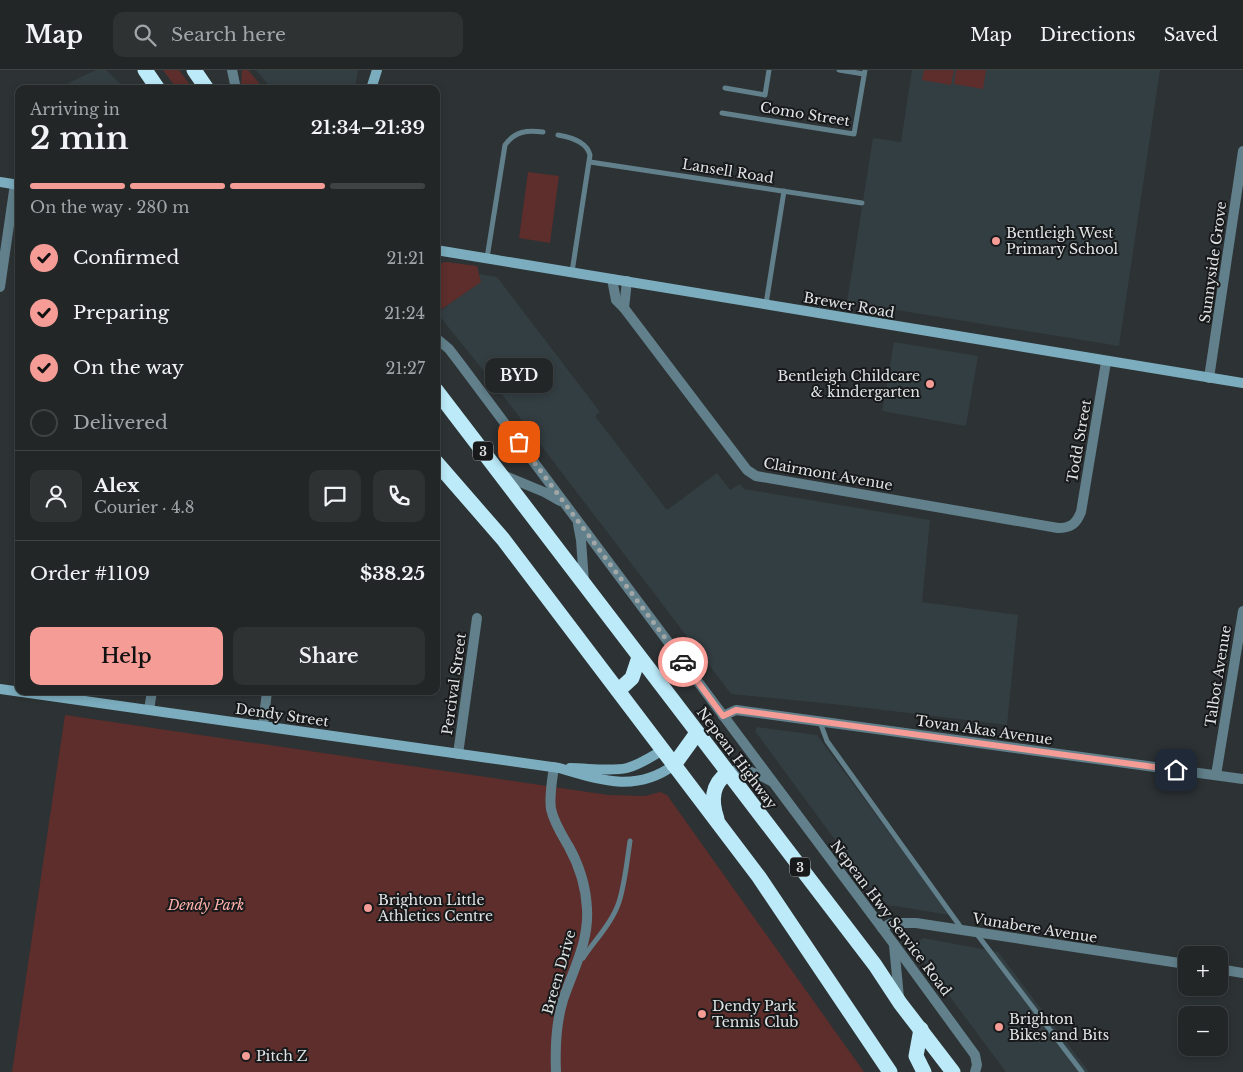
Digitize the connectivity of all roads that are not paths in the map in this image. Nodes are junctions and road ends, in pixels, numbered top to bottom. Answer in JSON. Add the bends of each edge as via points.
{"nodes":[{"id":1,"x":145,"y":70,"type":"edge"},
{"id":2,"x":194,"y":70,"type":"edge"},
{"id":3,"x":232,"y":70,"type":"edge"},
{"id":4,"x":378,"y":70,"type":"edge"},
{"id":5,"x":769,"y":70,"type":"edge"},
{"id":6,"x":839,"y":70,"type":"edge"},
{"id":7,"x":865,"y":72,"type":"edge"},
{"id":8,"x":155,"y":85,"type":"edge"},
{"id":9,"x":204,"y":85,"type":"edge"},
{"id":10,"x":235,"y":85,"type":"edge"},
{"id":11,"x":372,"y":85,"type":"edge"},
{"id":12,"x":379,"y":85,"type":"edge"},
{"id":13,"x":725,"y":88,"type":"dead end"},
{"id":14,"x":722,"y":113,"type":"dead end"},
{"id":15,"x":543,"y":132,"type":"dead end"},
{"id":16,"x":558,"y":135,"type":"dead end"},
{"id":17,"x":1243,"y":151,"type":"edge"},
{"id":18,"x":590,"y":162,"type":"junction"},
{"id":19,"x":0,"y":182,"type":"edge"},
{"id":20,"x":15,"y":185,"type":"edge"},
{"id":21,"x":784,"y":191,"type":"junction"},
{"id":22,"x":15,"y":197,"type":"edge"},
{"id":23,"x":862,"y":203,"type":"dead end"},
{"id":24,"x":440,"y":251,"type":"edge"},
{"id":25,"x":451,"y":253,"type":"junction"},
{"id":26,"x":440,"y":254,"type":"edge"},
{"id":27,"x":486,"y":258,"type":"junction"},
{"id":28,"x":572,"y":272,"type":"junction"},
{"id":29,"x":612,"y":279,"type":"junction"},
{"id":30,"x":627,"y":282,"type":"junction"},
{"id":31,"x":0,"y":287,"type":"edge"},
{"id":32,"x":766,"y":305,"type":"junction"},
{"id":33,"x":624,"y":308,"type":"junction"},
{"id":34,"x":440,"y":342,"type":"edge"},
{"id":35,"x":1106,"y":362,"type":"junction"},
{"id":36,"x":1209,"y":378,"type":"junction"},
{"id":37,"x":1243,"y":383,"type":"edge"},
{"id":38,"x":440,"y":395,"type":"edge"},
{"id":39,"x":440,"y":467,"type":"edge"},
{"id":40,"x":500,"y":474,"type":"junction"},
{"id":41,"x":566,"y":506,"type":"junction"},
{"id":42,"x":574,"y":516,"type":"junction"},
{"id":43,"x":1075,"y":524,"type":"joint"},
{"id":44,"x":585,"y":586,"type":"junction"},
{"id":45,"x":1243,"y":611,"type":"edge"},
{"id":46,"x":477,"y":618,"type":"dead end"},
{"id":47,"x":639,"y":657,"type":"junction"},
{"id":48,"x":0,"y":689,"type":"edge"},
{"id":49,"x":619,"y":690,"type":"junction"},
{"id":50,"x":15,"y":691,"type":"edge"},
{"id":51,"x":43,"y":695,"type":"edge"},
{"id":52,"x":151,"y":695,"type":"edge"},
{"id":53,"x":267,"y":695,"type":"edge"},
{"id":54,"x":149,"y":710,"type":"junction"},
{"id":55,"x":723,"y":716,"type":"junction"},
{"id":56,"x":820,"y":721,"type":"junction"},
{"id":57,"x":263,"y":726,"type":"junction"},
{"id":58,"x":697,"y":733,"type":"junction"},
{"id":59,"x":662,"y":750,"type":"junction"},
{"id":60,"x":458,"y":754,"type":"junction"},
{"id":61,"x":674,"y":765,"type":"junction"},
{"id":62,"x":556,"y":768,"type":"junction"},
{"id":63,"x":728,"y":773,"type":"junction"},
{"id":64,"x":1216,"y":775,"type":"junction"},
{"id":65,"x":1243,"y":779,"type":"edge"},
{"id":66,"x":775,"y":784,"type":"junction"},
{"id":67,"x":720,"y":826,"type":"junction"},
{"id":68,"x":630,"y":841,"type":"dead end"},
{"id":69,"x":882,"y":928,"type":"junction"},
{"id":70,"x":964,"y":930,"type":"junction"},
{"id":71,"x":976,"y":932,"type":"junction"},
{"id":72,"x":894,"y":944,"type":"junction"},
{"id":73,"x":1178,"y":963,"type":"edge"},
{"id":74,"x":575,"y":968,"type":"junction"},
{"id":75,"x":1228,"y":970,"type":"edge"},
{"id":76,"x":1243,"y":973,"type":"edge"},
{"id":77,"x":900,"y":1003,"type":"junction"},
{"id":78,"x":921,"y":1029,"type":"junction"},
{"id":79,"x":556,"y":1072,"type":"edge"},
{"id":80,"x":890,"y":1072,"type":"edge"},
{"id":81,"x":924,"y":1072,"type":"edge"},
{"id":82,"x":953,"y":1072,"type":"edge"},
{"id":83,"x":975,"y":1072,"type":"edge"},
{"id":84,"x":1082,"y":1072,"type":"edge"}],
"edges":[{"from":1,"to":8,"type":"highway"},
{"from":2,"to":9,"type":"highway"},
{"from":3,"to":10,"type":"street"},
{"from":4,"to":11,"type":"street"},
{"from":4,"to":12,"type":"street"},
{"from":5,"to":13,"type":"lane","via":[[765,94]]},
{"from":6,"to":7,"type":"lane","name":"Como Street"},
{"from":7,"to":14,"type":"lane","name":"Como Street","via":[[854,134]]},
{"from":15,"to":27,"type":"lane","via":[[525,131],[510,138],[505,145]]},
{"from":16,"to":18,"type":"lane","via":[[587,148]]},
{"from":17,"to":36,"type":"street","name":"Sunnyside Grove"},
{"from":18,"to":21,"type":"lane","name":"Lansell Road"},
{"from":18,"to":28,"type":"lane"},
{"from":19,"to":20,"type":"street"},
{"from":21,"to":23,"type":"lane","name":"Lansell Road"},
{"from":21,"to":32,"type":"lane"},
{"from":22,"to":31,"type":"street"},
{"from":24,"to":25,"type":"street","name":"Brewer Road"},
{"from":25,"to":26,"type":"street","name":"Brewer Road"},
{"from":25,"to":27,"type":"street","name":"Brewer Road"},
{"from":27,"to":28,"type":"street","name":"Brewer Road"},
{"from":28,"to":29,"type":"street","name":"Brewer Road"},
{"from":29,"to":30,"type":"street","name":"Brewer Road"},
{"from":29,"to":33,"type":"street","name":"Clairmont Avenue","via":[[616,300]]},
{"from":30,"to":32,"type":"street","name":"Brewer Road"},
{"from":30,"to":33,"type":"street"},
{"from":32,"to":35,"type":"street","name":"Brewer Road"},
{"from":33,"to":43,"type":"street","name":"Clairmont Avenue","via":[[747,470],[756,476],[1058,528]]},
{"from":34,"to":41,"type":"street","name":"Nepean Hwy Service Road","via":[[456,358]]},
{"from":35,"to":36,"type":"street","name":"Brewer Road"},
{"from":35,"to":43,"type":"street","name":"Todd Street","via":[[1081,512]]},
{"from":36,"to":37,"type":"street","name":"Brewer Road"},
{"from":38,"to":40,"type":"highway","name":"Nepean Highway","number":"3"},
{"from":39,"to":49,"type":"highway","via":[[503,539]]},
{"from":40,"to":41,"type":"street","name":"Nepean Hwy Service Road","via":[[544,492]]},
{"from":40,"to":44,"type":"highway","name":"Nepean Highway","number":"3"},
{"from":41,"to":42,"type":"street","name":"Nepean Hwy Service Road"},
{"from":42,"to":44,"type":"street","name":"Nepean Hwy Service Road","via":[[581,540]]},
{"from":42,"to":55,"type":"street","name":"Nepean Hwy Service Road"},
{"from":44,"to":47,"type":"highway","name":"Nepean Highway","number":"3"},
{"from":45,"to":64,"type":"street","name":"Talbot Avenue"},
{"from":46,"to":60,"type":"street","name":"Percival Street"},
{"from":47,"to":49,"type":"highway","via":[[632,678]]},
{"from":47,"to":58,"type":"highway","name":"Nepean Highway","number":"3"},
{"from":48,"to":50,"type":"street","name":"Dendy Street"},
{"from":49,"to":59,"type":"highway"},
{"from":51,"to":54,"type":"street","name":"Dendy Street"},
{"from":52,"to":54,"type":"street"},
{"from":53,"to":57,"type":"street"},
{"from":54,"to":57,"type":"street","name":"Dendy Street"},
{"from":55,"to":56,"type":"street","name":"Tovan Akas Avenue","via":[[736,710]]},
{"from":55,"to":66,"type":"street","name":"Nepean Hwy Service Road"},
{"from":56,"to":64,"type":"street","name":"Tovan Akas Avenue"},
{"from":56,"to":70,"type":"lane","via":[[827,741]]},
{"from":57,"to":60,"type":"street","name":"Dendy Street"},
{"from":58,"to":59,"type":"highway"},
{"from":58,"to":61,"type":"highway"},
{"from":58,"to":63,"type":"highway","name":"Nepean Highway","number":"3"},
{"from":59,"to":61,"type":"highway"},
{"from":59,"to":62,"type":"street","name":"Dendy Street","via":[[624,768]]},
{"from":60,"to":62,"type":"street","name":"Dendy Street"},
{"from":61,"to":62,"type":"street","name":"Dendy Street","via":[[656,776],[632,782],[598,779]]},
{"from":61,"to":67,"type":"highway"},
{"from":62,"to":74,"type":"street","name":"Breen Drive","via":[[550,794],[551,808],[579,867],[586,895],[584,943]]},
{"from":63,"to":66,"type":"street","name":"Nepean Hwy Service Road","via":[[749,771]]},
{"from":63,"to":67,"type":"highway","via":[[718,781],[714,794],[714,809]]},
{"from":63,"to":77,"type":"highway","name":"Nepean Highway","number":"3","via":[[875,965]]},
{"from":64,"to":65,"type":"street","name":"Tovan Akas Avenue"},
{"from":66,"to":69,"type":"street","name":"Nepean Hwy Service Road"},
{"from":67,"to":80,"type":"highway","via":[[759,877]]},
{"from":68,"to":74,"type":"lane","via":[[618,904]]},
{"from":69,"to":70,"type":"street","name":"Vunabere Avenue","via":[[898,922]]},
{"from":69,"to":72,"type":"street","name":"Nepean Hwy Service Road"},
{"from":70,"to":71,"type":"street","name":"Vunabere Avenue"},
{"from":71,"to":73,"type":"street","name":"Vunabere Avenue"},
{"from":71,"to":84,"type":"lane"},
{"from":72,"to":77,"type":"street"},
{"from":72,"to":83,"type":"street","name":"Nepean Hwy Service Road","via":[[975,1055]]},
{"from":74,"to":79,"type":"street","name":"Breen Drive","via":[[560,1011]]},
{"from":75,"to":76,"type":"street"},
{"from":77,"to":78,"type":"highway","name":"Nepean Highway","number":"3"},
{"from":78,"to":81,"type":"highway","via":[[916,1056]]},
{"from":78,"to":82,"type":"highway","name":"Nepean Highway","number":"3"}]}
